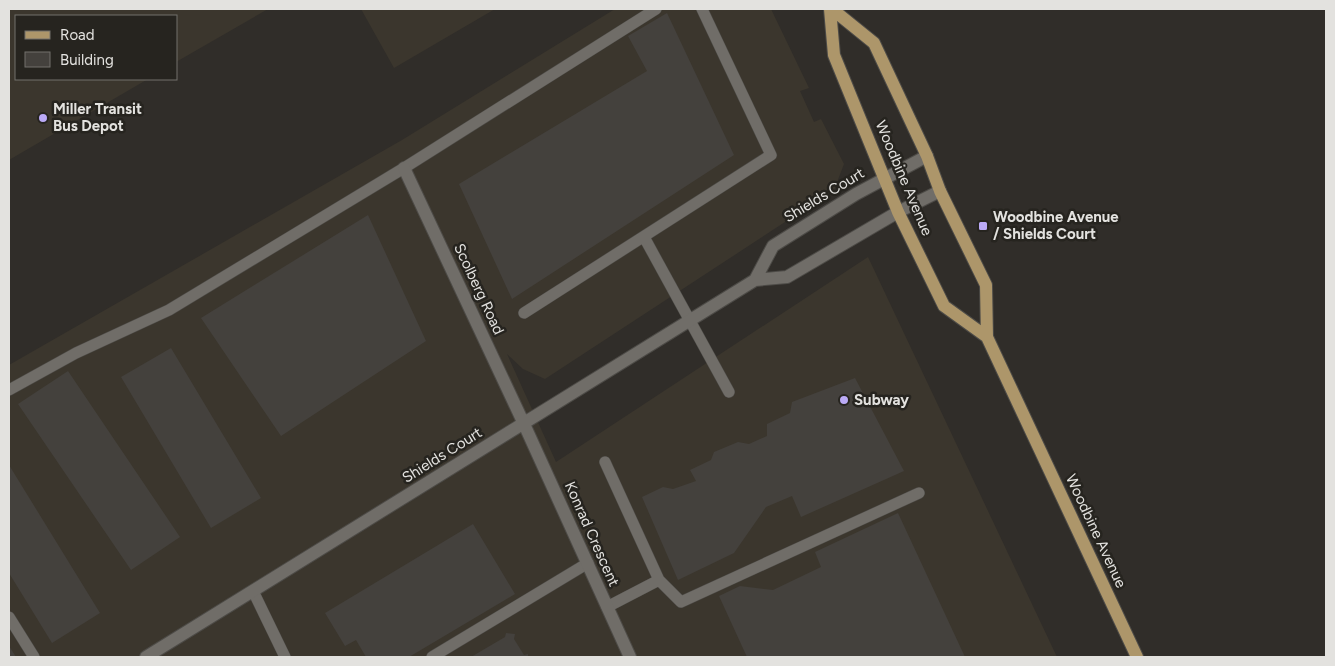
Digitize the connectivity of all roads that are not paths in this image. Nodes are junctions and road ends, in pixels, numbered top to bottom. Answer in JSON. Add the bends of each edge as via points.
{"nodes":[{"id":1,"x":656,"y":9,"type":"edge"},
{"id":2,"x":702,"y":9,"type":"edge"},
{"id":3,"x":831,"y":9,"type":"edge"},
{"id":4,"x":926,"y":156,"type":"junction"},
{"id":5,"x":404,"y":168,"type":"junction"},
{"id":6,"x":885,"y":178,"type":"junction"},
{"id":7,"x":940,"y":191,"type":"junction"},
{"id":8,"x":898,"y":212,"type":"junction"},
{"id":9,"x":644,"y":237,"type":"junction"},
{"id":10,"x":756,"y":280,"type":"junction"},
{"id":11,"x":524,"y":313,"type":"dead end"},
{"id":12,"x":690,"y":320,"type":"junction"},
{"id":13,"x":987,"y":337,"type":"junction"},
{"id":14,"x":9,"y":390,"type":"edge"},
{"id":15,"x":729,"y":392,"type":"dead end"},
{"id":16,"x":524,"y":424,"type":"junction"},
{"id":17,"x":604,"y":462,"type":"dead end"},
{"id":18,"x":919,"y":493,"type":"dead end"},
{"id":19,"x":588,"y":563,"type":"junction"},
{"id":20,"x":659,"y":580,"type":"junction"},
{"id":21,"x":253,"y":591,"type":"junction"},
{"id":22,"x":607,"y":606,"type":"junction"},
{"id":23,"x":9,"y":617,"type":"edge"},
{"id":24,"x":34,"y":657,"type":"edge"},
{"id":25,"x":146,"y":657,"type":"edge"},
{"id":26,"x":285,"y":657,"type":"edge"},
{"id":27,"x":432,"y":657,"type":"edge"},
{"id":28,"x":630,"y":657,"type":"edge"},
{"id":29,"x":1137,"y":657,"type":"edge"}],
"edges":[{"from":1,"to":5,"type":"lane"},
{"from":2,"to":9,"type":"lane","via":[[771,155]]},
{"from":3,"to":4,"type":"main road","name":"Woodbine Avenue","via":[[874,43]]},
{"from":3,"to":6,"type":"main road","name":"Woodbine Avenue","via":[[834,55]]},
{"from":4,"to":6,"type":"street","name":"Shields Court"},
{"from":4,"to":7,"type":"main road","name":"Woodbine Avenue"},
{"from":5,"to":14,"type":"lane","via":[[169,310],[76,353]]},
{"from":5,"to":16,"type":"street","name":"Scolberg Road"},
{"from":6,"to":8,"type":"main road","name":"Woodbine Avenue"},
{"from":6,"to":10,"type":"street","name":"Shields Court","via":[[773,246]]},
{"from":7,"to":8,"type":"street","name":"Shields Court"},
{"from":7,"to":13,"type":"main road","name":"Woodbine Avenue","via":[[986,286]]},
{"from":8,"to":10,"type":"street","name":"Shields Court","via":[[787,277]]},
{"from":8,"to":13,"type":"main road","name":"Woodbine Avenue","via":[[944,306]]},
{"from":9,"to":11,"type":"lane"},
{"from":9,"to":12,"type":"lane"},
{"from":10,"to":12,"type":"street","name":"Shields Court"},
{"from":12,"to":15,"type":"lane"},
{"from":12,"to":16,"type":"street","name":"Shields Court"},
{"from":13,"to":29,"type":"main road","name":"Woodbine Avenue"},
{"from":16,"to":19,"type":"street","name":"Konrad Crescent"},
{"from":16,"to":21,"type":"street","name":"Shields Court"},
{"from":17,"to":20,"type":"lane"},
{"from":18,"to":20,"type":"lane","via":[[681,602]]},
{"from":19,"to":22,"type":"street","name":"Konrad Crescent"},
{"from":19,"to":27,"type":"lane"},
{"from":20,"to":22,"type":"lane"},
{"from":21,"to":25,"type":"street","name":"Shields Court"},
{"from":21,"to":26,"type":"lane"},
{"from":22,"to":28,"type":"street","name":"Konrad Crescent"},
{"from":23,"to":24,"type":"lane"}]}
